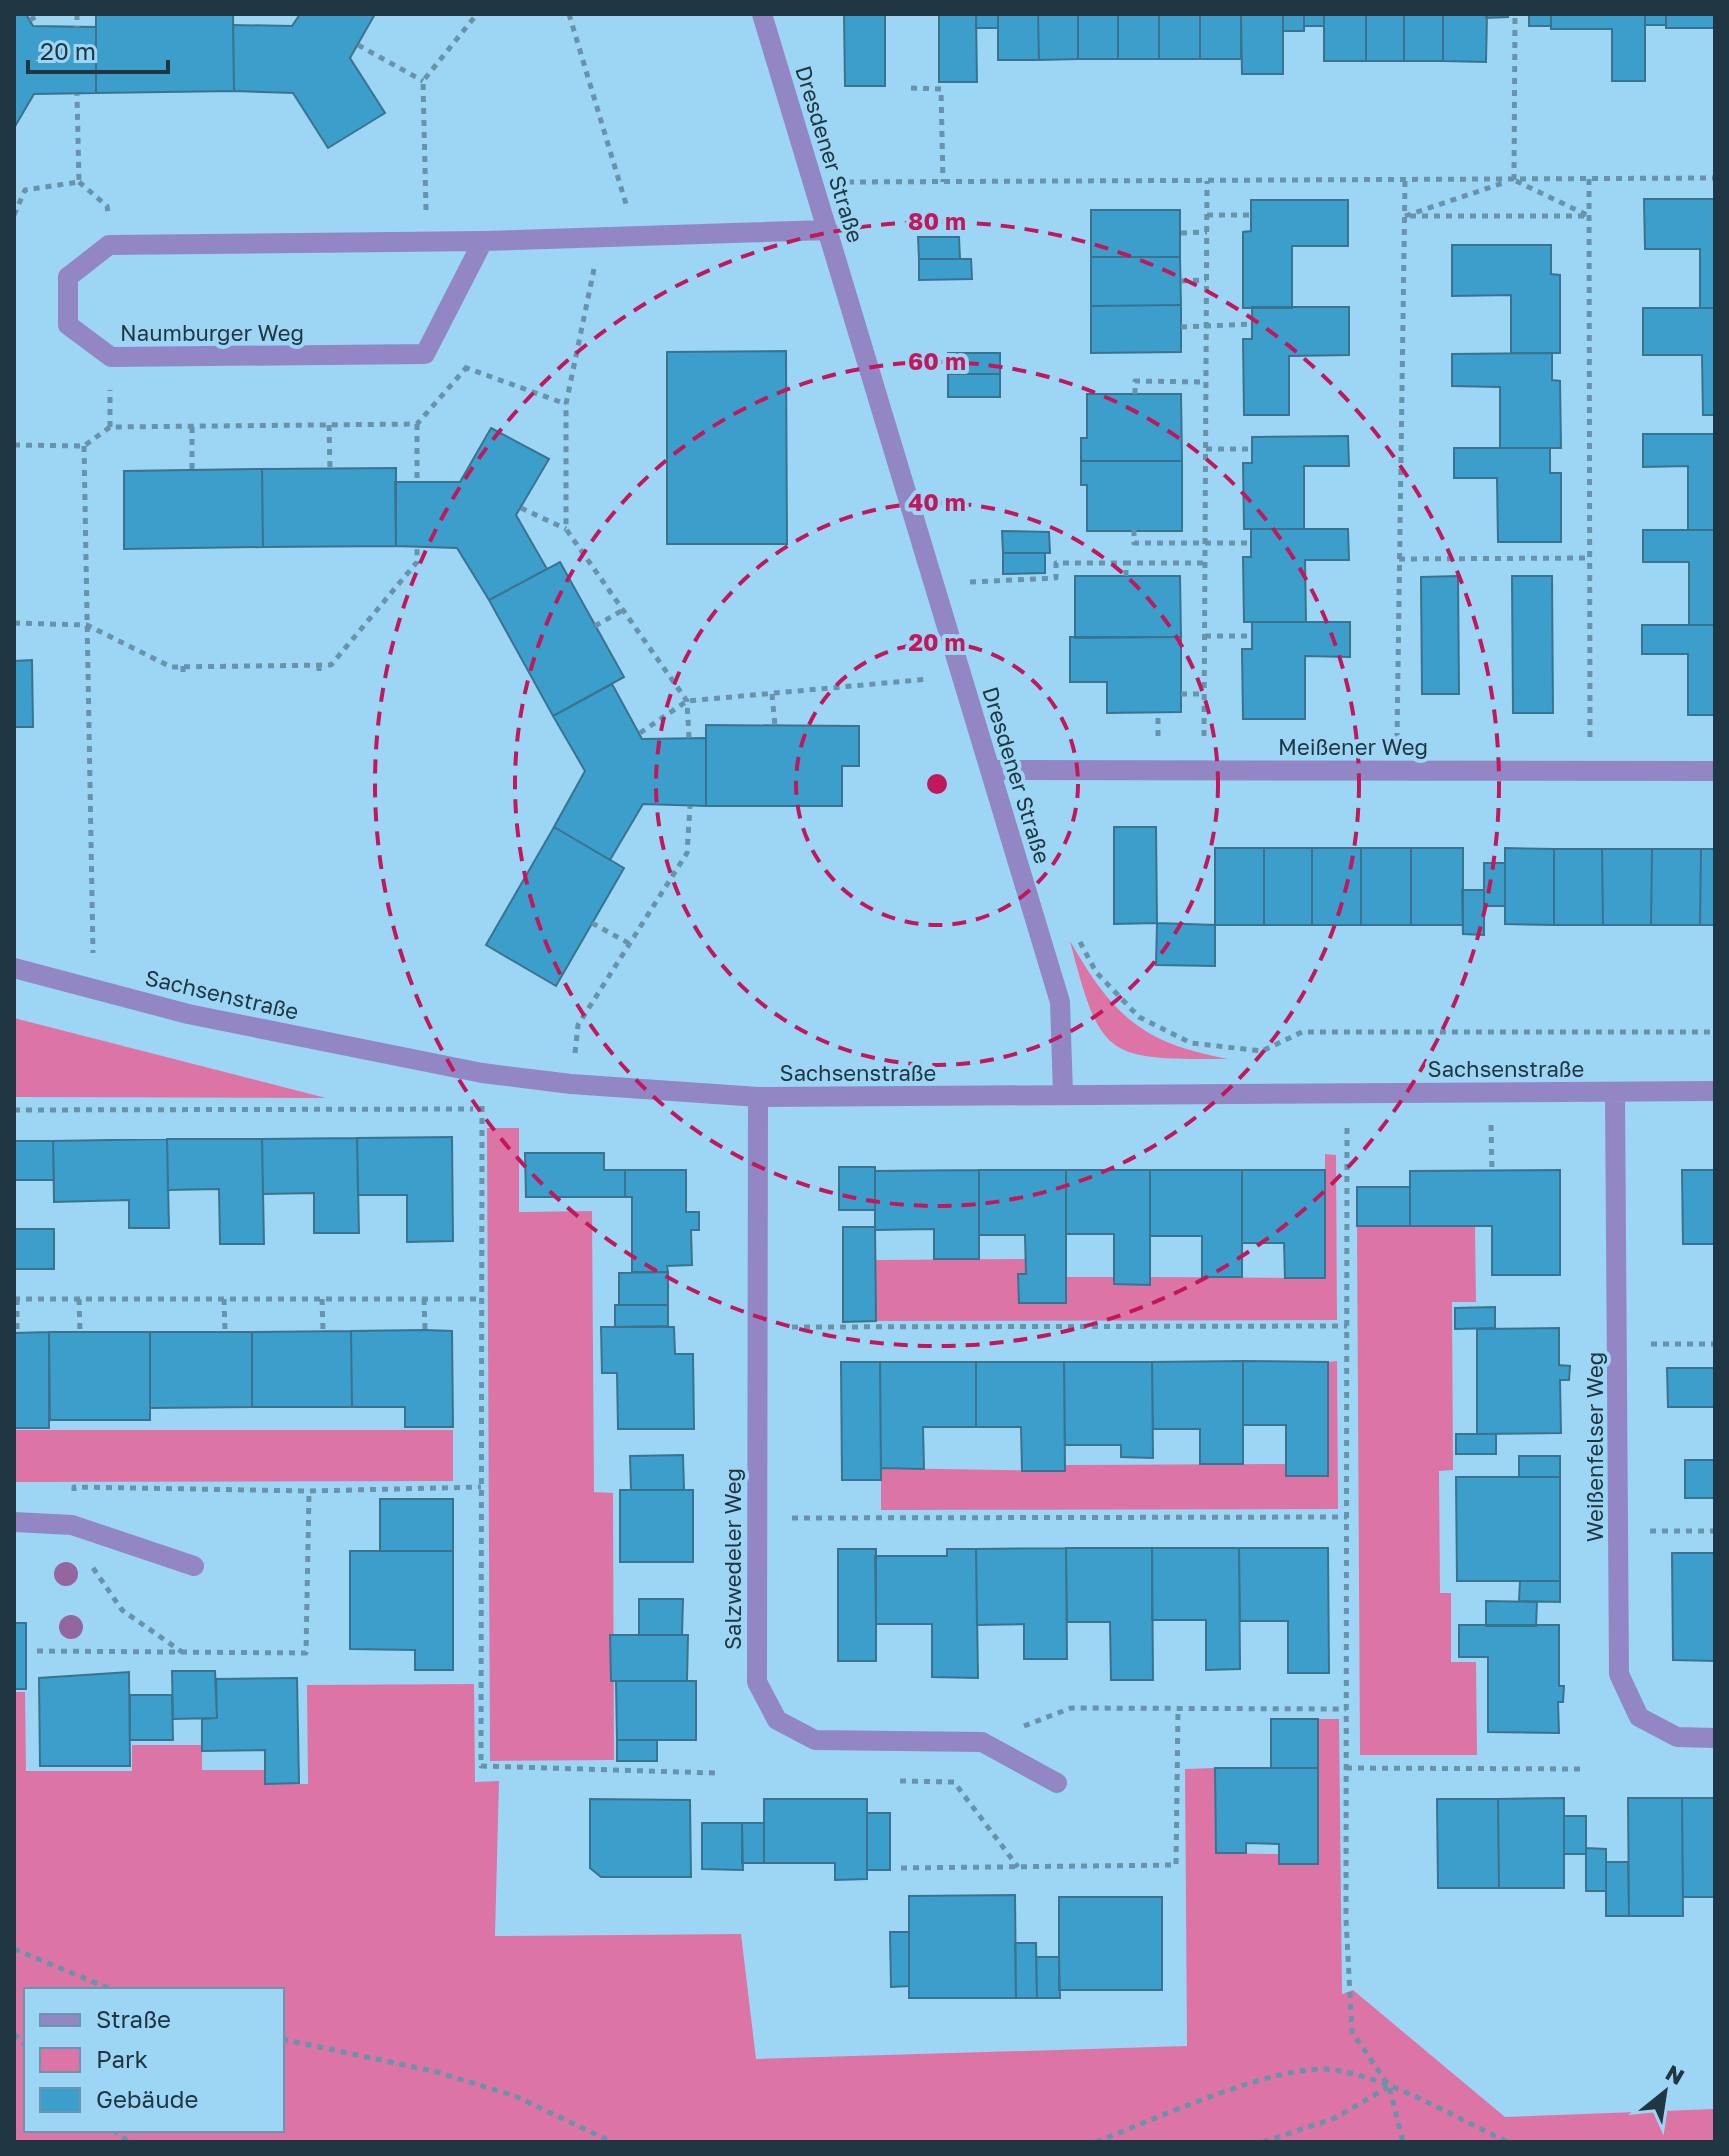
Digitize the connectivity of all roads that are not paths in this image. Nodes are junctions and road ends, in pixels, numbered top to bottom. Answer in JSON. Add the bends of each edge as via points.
{"nodes":[{"id":1,"x":762,"y":14,"type":"edge"},
{"id":2,"x":828,"y":230,"type":"junction"},
{"id":3,"x":483,"y":241,"type":"junction"},
{"id":4,"x":991,"y":770,"type":"junction"},
{"id":5,"x":1715,"y":771,"type":"edge"},
{"id":6,"x":14,"y":968,"type":"edge"},
{"id":7,"x":1715,"y":1091,"type":"edge"},
{"id":8,"x":1615,"y":1092,"type":"junction"},
{"id":9,"x":1063,"y":1094,"type":"junction"},
{"id":10,"x":758,"y":1097,"type":"junction"},
{"id":11,"x":14,"y":1522,"type":"edge"},
{"id":12,"x":194,"y":1566,"type":"dead end"},
{"id":13,"x":1715,"y":1738,"type":"edge"},
{"id":14,"x":1057,"y":1783,"type":"dead end"}],
"edges":[{"from":1,"to":2,"type":"street","name":"Dresdener Straße"},
{"from":2,"to":3,"type":"street","name":"Naumburger Weg"},
{"from":2,"to":4,"type":"street","name":"Dresdener Straße"},
{"from":3,"to":3,"type":"street","name":"Naumburger Weg","via":[[425,354],[111,357],[68,325],[68,277],[109,245]]},
{"from":4,"to":5,"type":"street","name":"Meißener Weg"},
{"from":4,"to":9,"type":"street","name":"Dresdener Straße","via":[[1060,1002]]},
{"from":6,"to":10,"type":"street","name":"Sachsenstraße","via":[[188,1014],[482,1073]]},
{"from":7,"to":8,"type":"street","name":"Sachsenstraße"},
{"from":8,"to":9,"type":"street","name":"Sachsenstraße"},
{"from":8,"to":13,"type":"street","name":"Weißenfelser Weg","via":[[1619,1674],[1639,1717],[1677,1737]]},
{"from":9,"to":10,"type":"street","name":"Sachsenstraße"},
{"from":10,"to":14,"type":"street","name":"Salzwedeler Weg","via":[[757,1682],[777,1720],[815,1740],[982,1742]]},
{"from":11,"to":12,"type":"street","via":[[72,1525]]}]}
